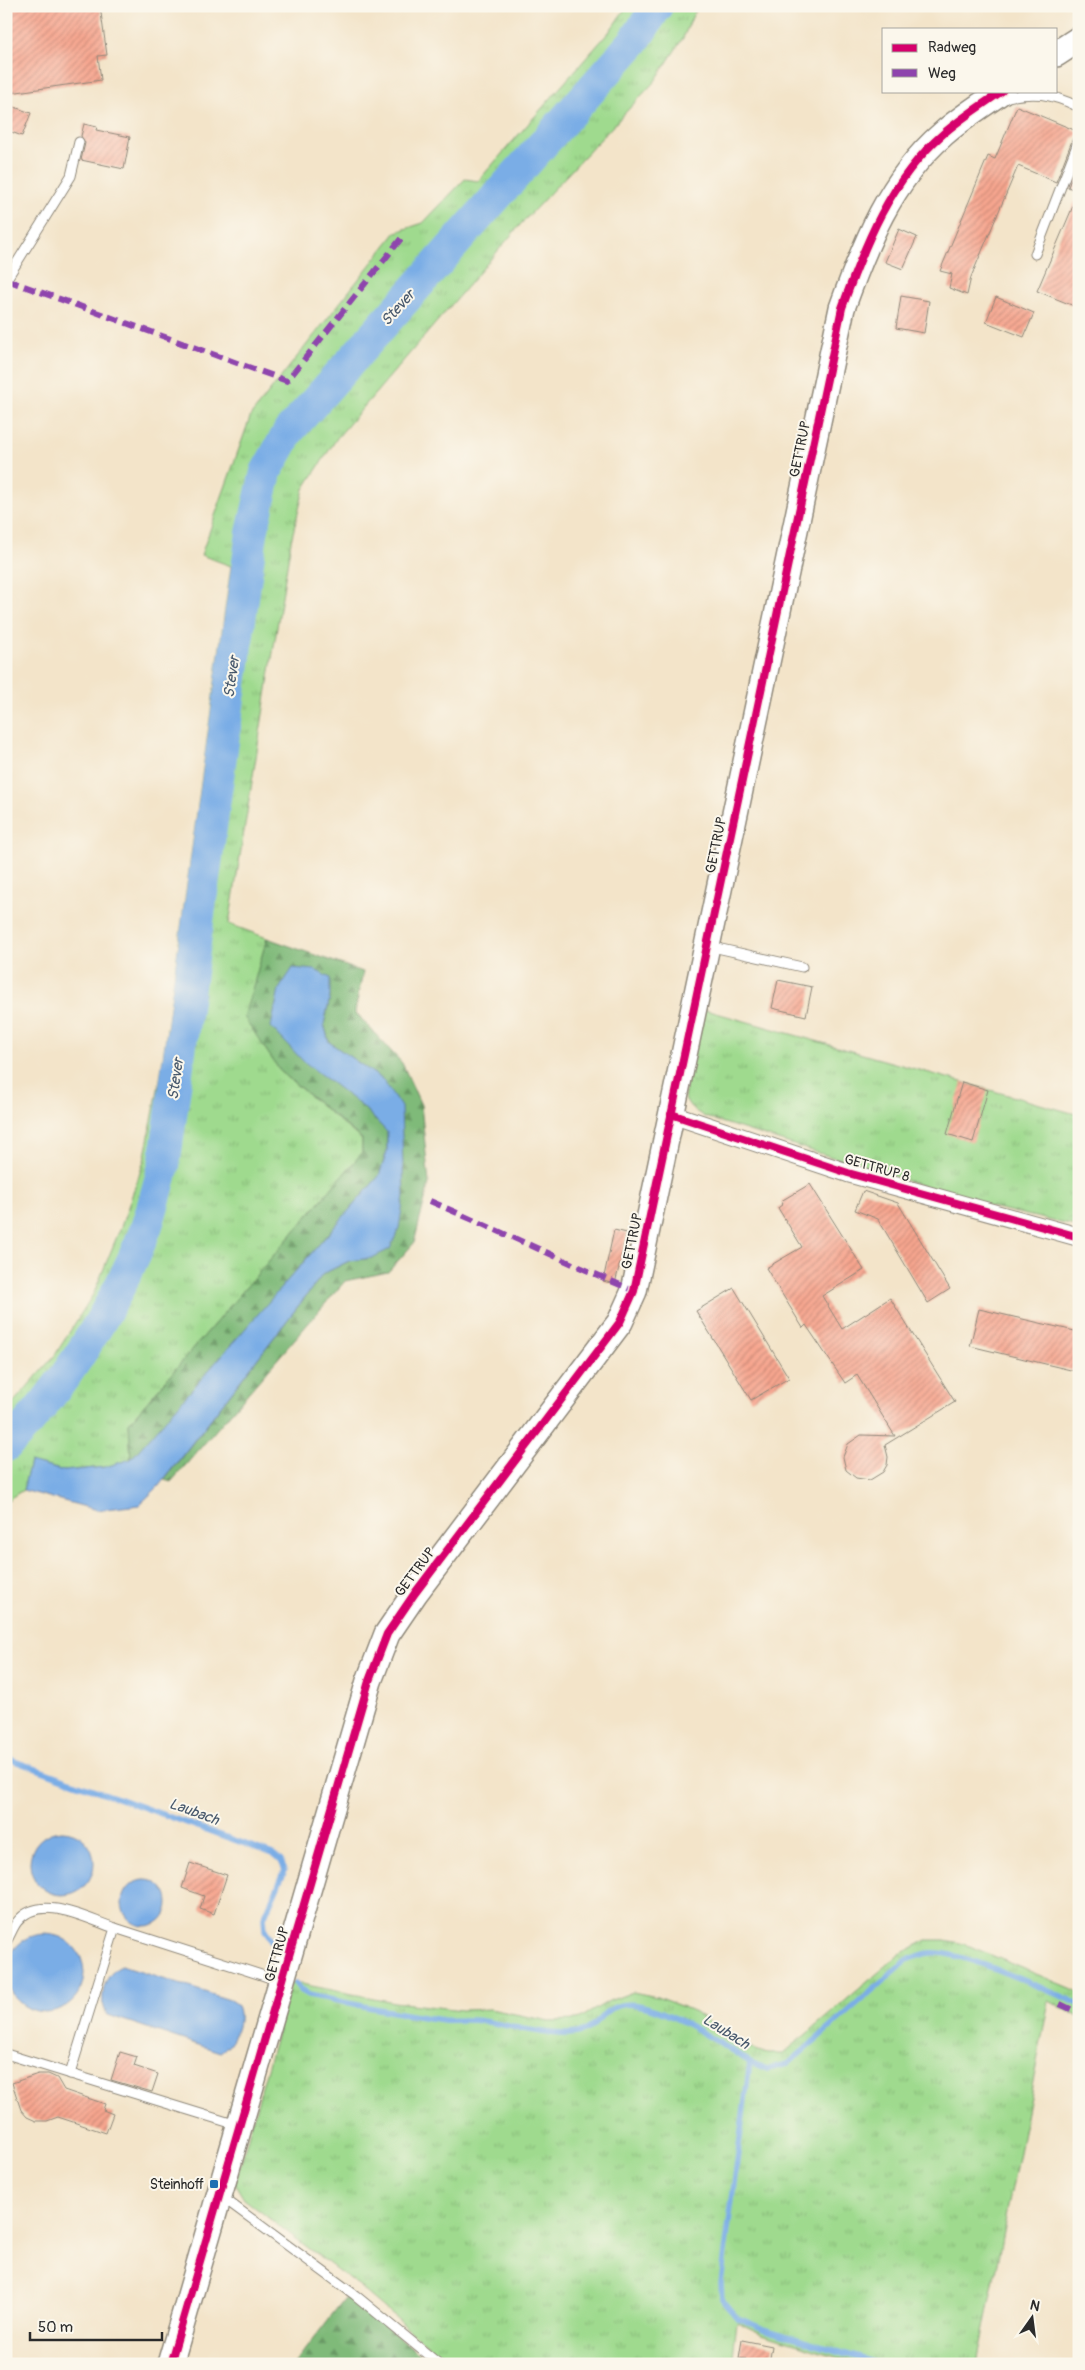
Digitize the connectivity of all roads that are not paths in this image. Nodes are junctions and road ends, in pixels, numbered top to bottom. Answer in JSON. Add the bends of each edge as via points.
{"nodes":[{"id":1,"x":1079,"y":39,"type":"edge"},
{"id":2,"x":1058,"y":53,"type":"edge"},
{"id":3,"x":994,"y":97,"type":"edge"},
{"id":4,"x":1079,"y":107,"type":"edge"},
{"id":5,"x":1079,"y":140,"type":"edge"},
{"id":6,"x":79,"y":142,"type":"dead end"},
{"id":7,"x":1035,"y":254,"type":"dead end"},
{"id":8,"x":6,"y":280,"type":"edge"},
{"id":9,"x":708,"y":946,"type":"junction"},
{"id":10,"x":802,"y":967,"type":"dead end"},
{"id":11,"x":671,"y":1114,"type":"junction"},
{"id":12,"x":1079,"y":1237,"type":"edge"},
{"id":13,"x":115,"y":1928,"type":"junction"},
{"id":14,"x":6,"y":1942,"type":"edge"},
{"id":15,"x":282,"y":1982,"type":"junction"},
{"id":16,"x":6,"y":2054,"type":"edge"},
{"id":17,"x":70,"y":2074,"type":"junction"},
{"id":18,"x":240,"y":2126,"type":"junction"},
{"id":19,"x":219,"y":2196,"type":"junction"},
{"id":20,"x":170,"y":2364,"type":"edge"},
{"id":21,"x":439,"y":2364,"type":"edge"}],
"edges":[{"from":1,"to":2,"type":"street"},
{"from":3,"to":4,"type":"lane","via":[[1026,93],[1058,97]]},
{"from":3,"to":9,"type":"street","name":"GETTRUP","via":[[943,134],[892,194],[875,224],[842,308]]},
{"from":5,"to":7,"type":"lane"},
{"from":6,"to":8,"type":"lane","via":[[71,176]]},
{"from":9,"to":10,"type":"lane"},
{"from":9,"to":11,"type":"street","name":"GETTRUP"},
{"from":11,"to":12,"type":"street","name":"GETTRUP 8","via":[[848,1173]]},
{"from":11,"to":15,"type":"street","name":"GETTRUP","via":[[634,1291],[620,1322],[387,1634],[369,1682]]},
{"from":13,"to":14,"type":"lane","via":[[51,1908],[32,1910],[17,1921]]},
{"from":13,"to":15,"type":"lane"},
{"from":13,"to":17,"type":"lane"},
{"from":15,"to":18,"type":"street","name":"GETTRUP"},
{"from":16,"to":17,"type":"lane"},
{"from":17,"to":18,"type":"lane"},
{"from":18,"to":19,"type":"street","name":"GETTRUP"},
{"from":19,"to":20,"type":"street","name":"GETTRUP"},
{"from":19,"to":21,"type":"lane","via":[[355,2295]]}]}
